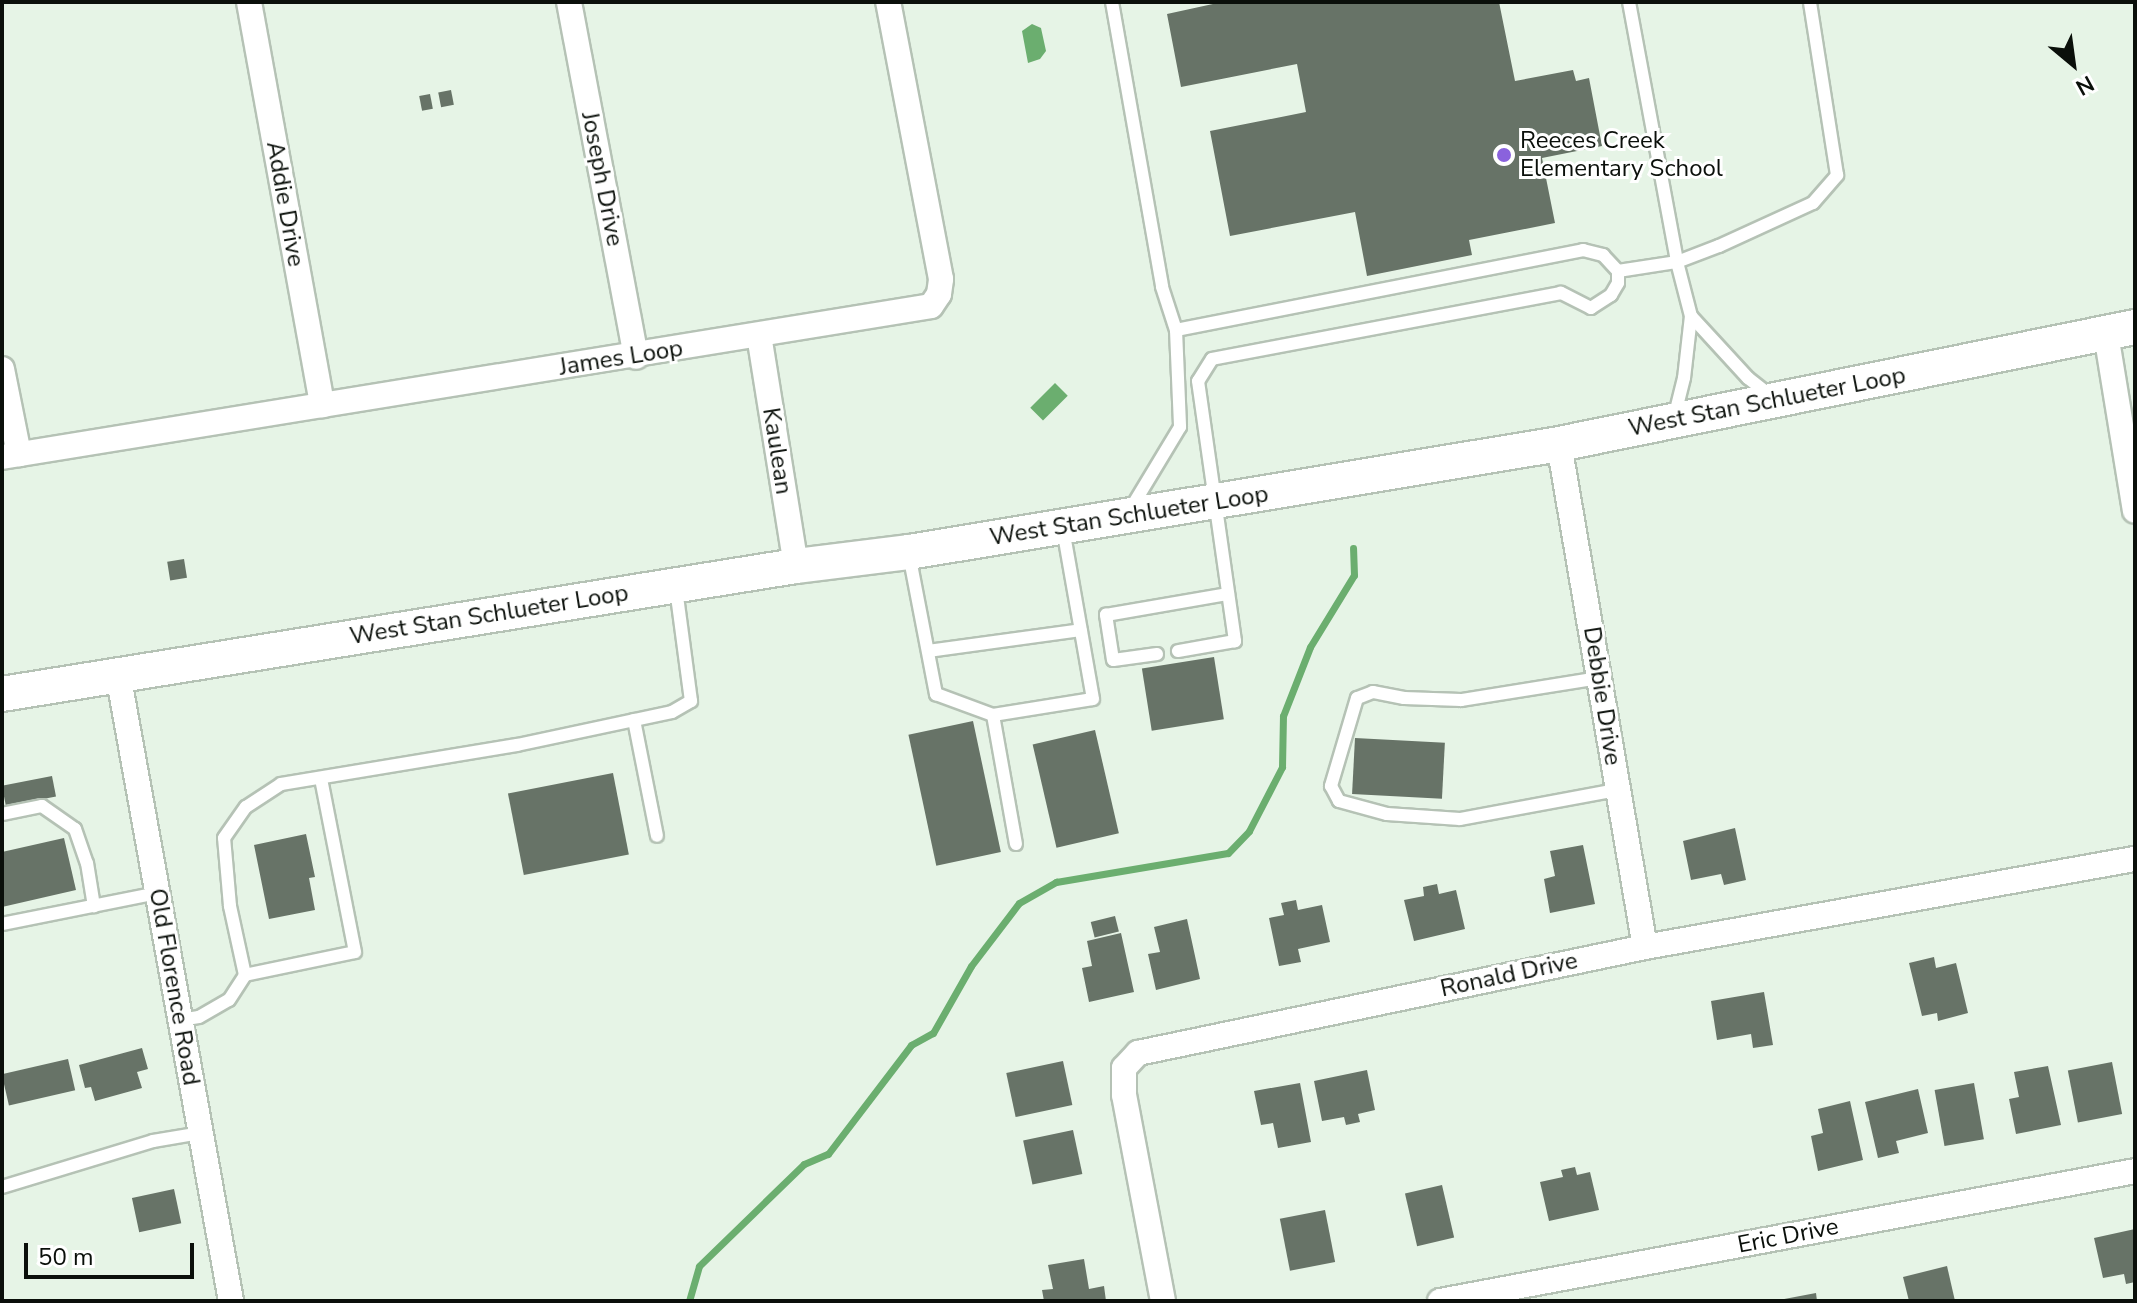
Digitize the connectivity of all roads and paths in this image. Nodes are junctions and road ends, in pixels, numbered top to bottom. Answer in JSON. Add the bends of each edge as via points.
{"nodes":[{"id":1,"x":249,"y":2,"type":"edge"},
{"id":2,"x":569,"y":2,"type":"edge"},
{"id":3,"x":888,"y":2,"type":"edge"},
{"id":4,"x":1112,"y":2,"type":"edge"},
{"id":5,"x":1629,"y":2,"type":"edge"},
{"id":6,"x":1810,"y":2,"type":"edge"},
{"id":7,"x":1677,"y":262,"type":"junction"},
{"id":8,"x":1618,"y":271,"type":"junction"},
{"id":9,"x":1691,"y":316,"type":"junction"},
{"id":10,"x":1176,"y":330,"type":"junction"},
{"id":11,"x":2121,"y":331,"type":"edge"},
{"id":12,"x":759,"y":335,"type":"junction"},
{"id":13,"x":636,"y":357,"type":"junction"},
{"id":14,"x":2,"y":369,"type":"edge"},
{"id":15,"x":1774,"y":399,"type":"junction"},
{"id":16,"x":322,"y":405,"type":"junction"},
{"id":17,"x":1673,"y":421,"type":"junction"},
{"id":18,"x":1559,"y":444,"type":"junction"},
{"id":19,"x":10,"y":455,"type":"edge"},
{"id":20,"x":1214,"y":503,"type":"junction"},
{"id":21,"x":2135,"y":511,"type":"edge"},
{"id":22,"x":1126,"y":515,"type":"junction"},
{"id":23,"x":1062,"y":526,"type":"junction"},
{"id":24,"x":909,"y":552,"type":"junction"},
{"id":25,"x":796,"y":566,"type":"junction"},
{"id":26,"x":675,"y":585,"type":"junction"},
{"id":27,"x":1228,"y":594,"type":"junction"},
{"id":28,"x":1081,"y":630,"type":"junction"},
{"id":29,"x":928,"y":651,"type":"junction"},
{"id":30,"x":1178,"y":651,"type":"dead end"},
{"id":31,"x":1157,"y":654,"type":"dead end"},
{"id":32,"x":118,"y":674,"type":"junction"},
{"id":33,"x":1599,"y":678,"type":"junction"},
{"id":34,"x":2,"y":694,"type":"edge"},
{"id":35,"x":993,"y":715,"type":"junction"},
{"id":36,"x":634,"y":720,"type":"junction"},
{"id":37,"x":321,"y":778,"type":"junction"},
{"id":38,"x":1617,"y":790,"type":"junction"},
{"id":39,"x":2,"y":814,"type":"edge"},
{"id":40,"x":657,"y":836,"type":"dead end"},
{"id":41,"x":1016,"y":844,"type":"dead end"},
{"id":42,"x":2135,"y":859,"type":"edge"},
{"id":43,"x":157,"y":893,"type":"junction"},
{"id":44,"x":94,"y":906,"type":"junction"},
{"id":45,"x":2,"y":924,"type":"edge"},
{"id":46,"x":1645,"y":947,"type":"junction"},
{"id":47,"x":245,"y":975,"type":"junction"},
{"id":48,"x":180,"y":1020,"type":"junction"},
{"id":49,"x":201,"y":1133,"type":"junction"},
{"id":50,"x":2135,"y":1171,"type":"edge"},
{"id":51,"x":2,"y":1187,"type":"edge"},
{"id":52,"x":231,"y":1301,"type":"edge"},
{"id":53,"x":1163,"y":1301,"type":"edge"},
{"id":54,"x":1440,"y":1301,"type":"edge"}],
"edges":[{"from":1,"to":16,"type":"street","name":"Addie Drive"},
{"from":2,"to":13,"type":"street","name":"Joseph Drive"},
{"from":3,"to":12,"type":"street","name":"James Loop","via":[[941,279],[939,294],[931,306],[911,312]]},
{"from":4,"to":10,"type":"lane","via":[[1162,287]]},
{"from":5,"to":7,"type":"lane"},
{"from":6,"to":7,"type":"lane","via":[[1837,175],[1813,203]]},
{"from":7,"to":8,"type":"lane"},
{"from":7,"to":9,"type":"lane"},
{"from":8,"to":10,"type":"lane","via":[[1603,255],[1583,250]]},
{"from":8,"to":20,"type":"lane","via":[[1611,295],[1591,308],[1561,293],[1212,359],[1198,381]]},
{"from":9,"to":15,"type":"lane"},
{"from":9,"to":17,"type":"lane"},
{"from":10,"to":22,"type":"lane","via":[[1180,427]]},
{"from":11,"to":15,"type":"main road","name":"West Stan Schlueter Loop"},
{"from":11,"to":21,"type":"street"},
{"from":12,"to":13,"type":"street","name":"James Loop"},
{"from":12,"to":25,"type":"street","name":"Kaulean"},
{"from":13,"to":16,"type":"street","name":"James Loop"},
{"from":14,"to":19,"type":"street"},
{"from":15,"to":17,"type":"main road","name":"West Stan Schlueter Loop"},
{"from":16,"to":19,"type":"street","name":"James Loop"},
{"from":17,"to":18,"type":"main road","name":"West Stan Schlueter Loop"},
{"from":18,"to":20,"type":"main road","name":"West Stan Schlueter Loop"},
{"from":18,"to":33,"type":"street","name":"Debbie Drive"},
{"from":20,"to":22,"type":"main road","name":"West Stan Schlueter Loop"},
{"from":20,"to":27,"type":"lane"},
{"from":22,"to":23,"type":"main road","name":"West Stan Schlueter Loop"},
{"from":23,"to":24,"type":"main road","name":"West Stan Schlueter Loop"},
{"from":23,"to":28,"type":"lane"},
{"from":24,"to":25,"type":"main road","name":"West Stan Schlueter Loop"},
{"from":24,"to":29,"type":"lane"},
{"from":25,"to":26,"type":"main road","name":"West Stan Schlueter Loop"},
{"from":26,"to":32,"type":"main road","name":"West Stan Schlueter Loop"},
{"from":26,"to":36,"type":"lane","via":[[691,701],[672,712]]},
{"from":27,"to":30,"type":"lane","via":[[1235,641]]},
{"from":27,"to":31,"type":"lane","via":[[1106,615],[1113,660]]},
{"from":28,"to":29,"type":"lane"},
{"from":28,"to":35,"type":"lane","via":[[1093,699]]},
{"from":29,"to":35,"type":"lane","via":[[936,694]]},
{"from":32,"to":34,"type":"main road","name":"West Stan Schlueter Loop"},
{"from":32,"to":43,"type":"street","name":"Old Florence Road"},
{"from":33,"to":38,"type":"street","name":"Debbie Drive"},
{"from":33,"to":38,"type":"lane","via":[[1461,700],[1373,692],[1357,698],[1331,786],[1339,801],[1363,808],[1460,819]]},
{"from":35,"to":41,"type":"lane"},
{"from":36,"to":37,"type":"lane"},
{"from":36,"to":40,"type":"lane"},
{"from":37,"to":47,"type":"lane","via":[[281,784],[246,807],[224,838],[230,906]]},
{"from":37,"to":47,"type":"lane","via":[[355,952]]},
{"from":38,"to":46,"type":"street","name":"Debbie Drive"},
{"from":39,"to":44,"type":"lane","via":[[42,806],[75,829]]},
{"from":42,"to":46,"type":"street","name":"Ronald Drive"},
{"from":43,"to":44,"type":"lane"},
{"from":43,"to":48,"type":"street","name":"Old Florence Road"},
{"from":44,"to":45,"type":"lane"},
{"from":46,"to":53,"type":"street","name":"Ronald Drive","via":[[1138,1053],[1124,1068],[1124,1095]]},
{"from":47,"to":48,"type":"lane","via":[[229,1000],[199,1017]]},
{"from":48,"to":49,"type":"street","name":"Old Florence Road"},
{"from":49,"to":51,"type":"lane","via":[[153,1141]]},
{"from":49,"to":52,"type":"street","name":"Old Florence Road"},
{"from":50,"to":54,"type":"street","name":"Eric Drive"}]}
